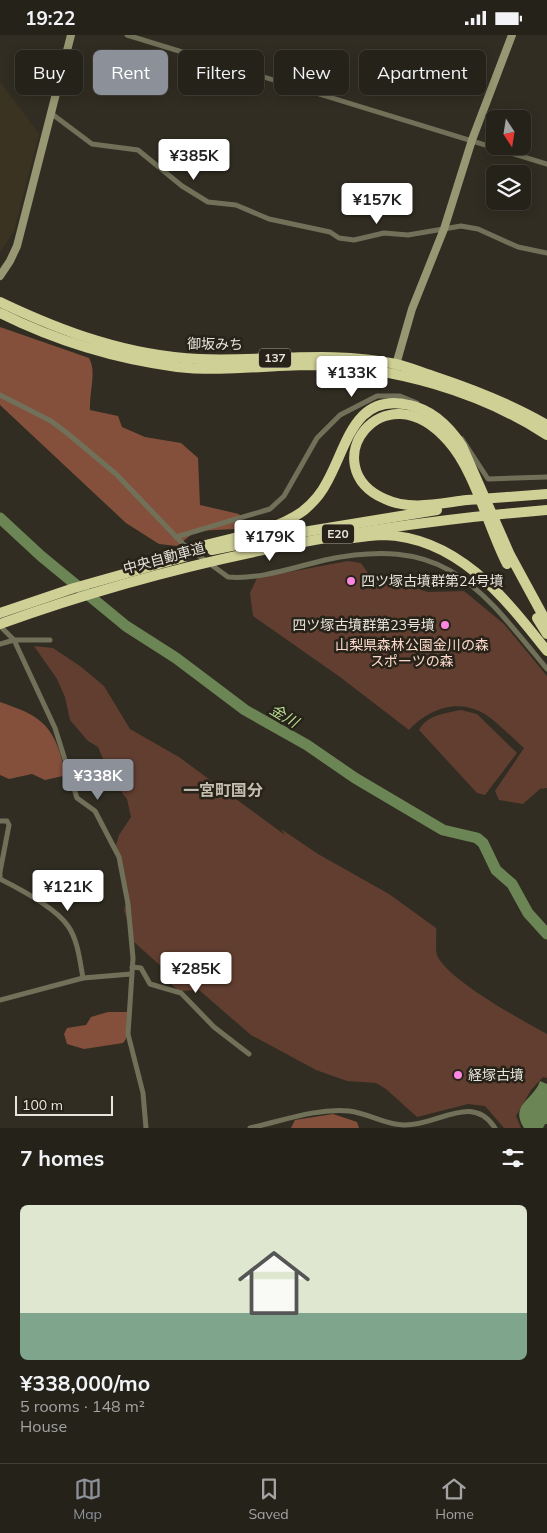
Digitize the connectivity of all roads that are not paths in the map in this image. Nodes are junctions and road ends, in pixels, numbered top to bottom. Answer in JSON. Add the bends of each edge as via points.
{"nodes":[{"id":1,"x":71,"y":35,"type":"edge"},
{"id":2,"x":127,"y":35,"type":"edge"},
{"id":3,"x":512,"y":35,"type":"edge"},
{"id":4,"x":52,"y":114,"type":"junction"},
{"id":5,"x":472,"y":141,"type":"junction"},
{"id":6,"x":547,"y":164,"type":"edge"},
{"id":7,"x":444,"y":229,"type":"junction"},
{"id":8,"x":547,"y":253,"type":"edge"},
{"id":9,"x":0,"y":276,"type":"edge"},
{"id":10,"x":0,"y":301,"type":"edge"},
{"id":11,"x":0,"y":313,"type":"edge"},
{"id":12,"x":395,"y":369,"type":"junction"},
{"id":13,"x":0,"y":395,"type":"edge"},
{"id":14,"x":547,"y":425,"type":"edge"},
{"id":15,"x":547,"y":435,"type":"edge"},
{"id":16,"x":547,"y":477,"type":"edge"},
{"id":17,"x":547,"y":494,"type":"edge"},
{"id":18,"x":547,"y":500,"type":"edge"},
{"id":19,"x":461,"y":504,"type":"junction"},
{"id":20,"x":506,"y":504,"type":"junction"},
{"id":21,"x":547,"y":509,"type":"edge"},
{"id":22,"x":176,"y":537,"type":"junction"},
{"id":23,"x":197,"y":550,"type":"junction"},
{"id":24,"x":213,"y":559,"type":"junction"},
{"id":25,"x":0,"y":613,"type":"edge"},
{"id":26,"x":547,"y":623,"type":"edge"},
{"id":27,"x":0,"y":625,"type":"edge"},
{"id":28,"x":547,"y":635,"type":"edge"},
{"id":29,"x":14,"y":640,"type":"junction"},
{"id":30,"x":50,"y":640,"type":"dead end"},
{"id":31,"x":0,"y":644,"type":"edge"},
{"id":32,"x":547,"y":651,"type":"edge"},
{"id":33,"x":547,"y":669,"type":"edge"},
{"id":34,"x":0,"y":821,"type":"edge"},
{"id":35,"x":0,"y":873,"type":"edge"},
{"id":36,"x":132,"y":967,"type":"junction"},
{"id":37,"x":131,"y":974,"type":"junction"},
{"id":38,"x":84,"y":978,"type":"junction"},
{"id":39,"x":0,"y":1000,"type":"edge"},
{"id":40,"x":249,"y":1054,"type":"dead end"},
{"id":41,"x":146,"y":1128,"type":"edge"},
{"id":42,"x":250,"y":1128,"type":"edge"},
{"id":43,"x":495,"y":1128,"type":"edge"}],
"edges":[{"from":1,"to":4,"type":"street"},
{"from":2,"to":5,"type":"street"},
{"from":3,"to":5,"type":"street"},
{"from":4,"to":7,"type":"street","via":[[92,144],[138,150],[208,202],[236,205],[269,219],[354,240],[384,233],[408,235]]},
{"from":4,"to":9,"type":"street","via":[[17,246]]},
{"from":5,"to":6,"type":"street"},
{"from":5,"to":7,"type":"street"},
{"from":7,"to":8,"type":"street","via":[[461,226],[478,229],[518,247]]},
{"from":7,"to":12,"type":"street","via":[[412,309]]},
{"from":10,"to":12,"type":"highway","name":"御坂みち","number":"137","via":[[81,337],[175,357],[236,360],[315,357]]},
{"from":11,"to":12,"type":"highway","name":"御坂みち","number":"137","via":[[34,330],[76,343],[177,367],[313,365]]},
{"from":12,"to":14,"type":"highway","name":"御坂みち","number":"137","via":[[471,388]]},
{"from":12,"to":15,"type":"highway","name":"御坂みち","number":"137","via":[[499,409]]},
{"from":13,"to":22,"type":"street","via":[[51,421],[67,433],[116,474]]},
{"from":16,"to":22,"type":"street","via":[[488,479],[450,424],[428,407],[400,396],[377,396],[340,415],[317,438],[284,496],[270,509]]},
{"from":17,"to":20,"type":"highway"},
{"from":18,"to":20,"type":"highway","name":"中央自動車道","number":"E20"},
{"from":19,"to":20,"type":"highway"},
{"from":19,"to":23,"type":"highway","name":"中央自動車道","number":"E20"},
{"from":19,"to":28,"type":"highway","via":[[400,505],[384,499],[366,487],[359,477],[355,463],[358,438],[377,418],[405,413],[422,419],[449,441],[468,471],[504,557]]},
{"from":20,"to":21,"type":"highway","name":"中央自動車道","number":"E20"},
{"from":20,"to":24,"type":"highway","name":"中央自動車道","number":"E20","via":[[468,517],[349,533]]},
{"from":22,"to":33,"type":"street","via":[[228,577],[256,575],[374,553],[427,560],[453,571],[477,588]]},
{"from":23,"to":25,"type":"highway","name":"中央自動車道"},
{"from":23,"to":26,"type":"highway","via":[[278,525],[303,511],[320,495],[348,434],[362,416],[381,405],[403,403],[437,417],[462,446],[510,555]]},
{"from":24,"to":27,"type":"highway","name":"中央自動車道","number":"E20","via":[[115,586]]},
{"from":24,"to":32,"type":"highway","via":[[226,561],[345,538],[384,535],[422,542],[473,569],[508,603]]},
{"from":27,"to":29,"type":"street"},
{"from":29,"to":30,"type":"street"},
{"from":29,"to":31,"type":"street"},
{"from":29,"to":36,"type":"street","via":[[55,728],[77,797],[95,811],[119,857],[128,904]]},
{"from":34,"to":35,"type":"street","via":[[7,821],[9,825]]},
{"from":35,"to":38,"type":"street","via":[[0,879],[44,905],[68,926],[76,943]]},
{"from":36,"to":37,"type":"street"},
{"from":36,"to":40,"type":"street","via":[[141,968],[150,983],[181,993],[214,1027]]},
{"from":37,"to":38,"type":"street"},
{"from":37,"to":41,"type":"street","via":[[128,1034],[143,1093]]},
{"from":38,"to":39,"type":"street"},
{"from":42,"to":43,"type":"street","via":[[328,1111],[351,1111],[393,1125],[407,1125],[473,1110],[487,1116]]}]}
